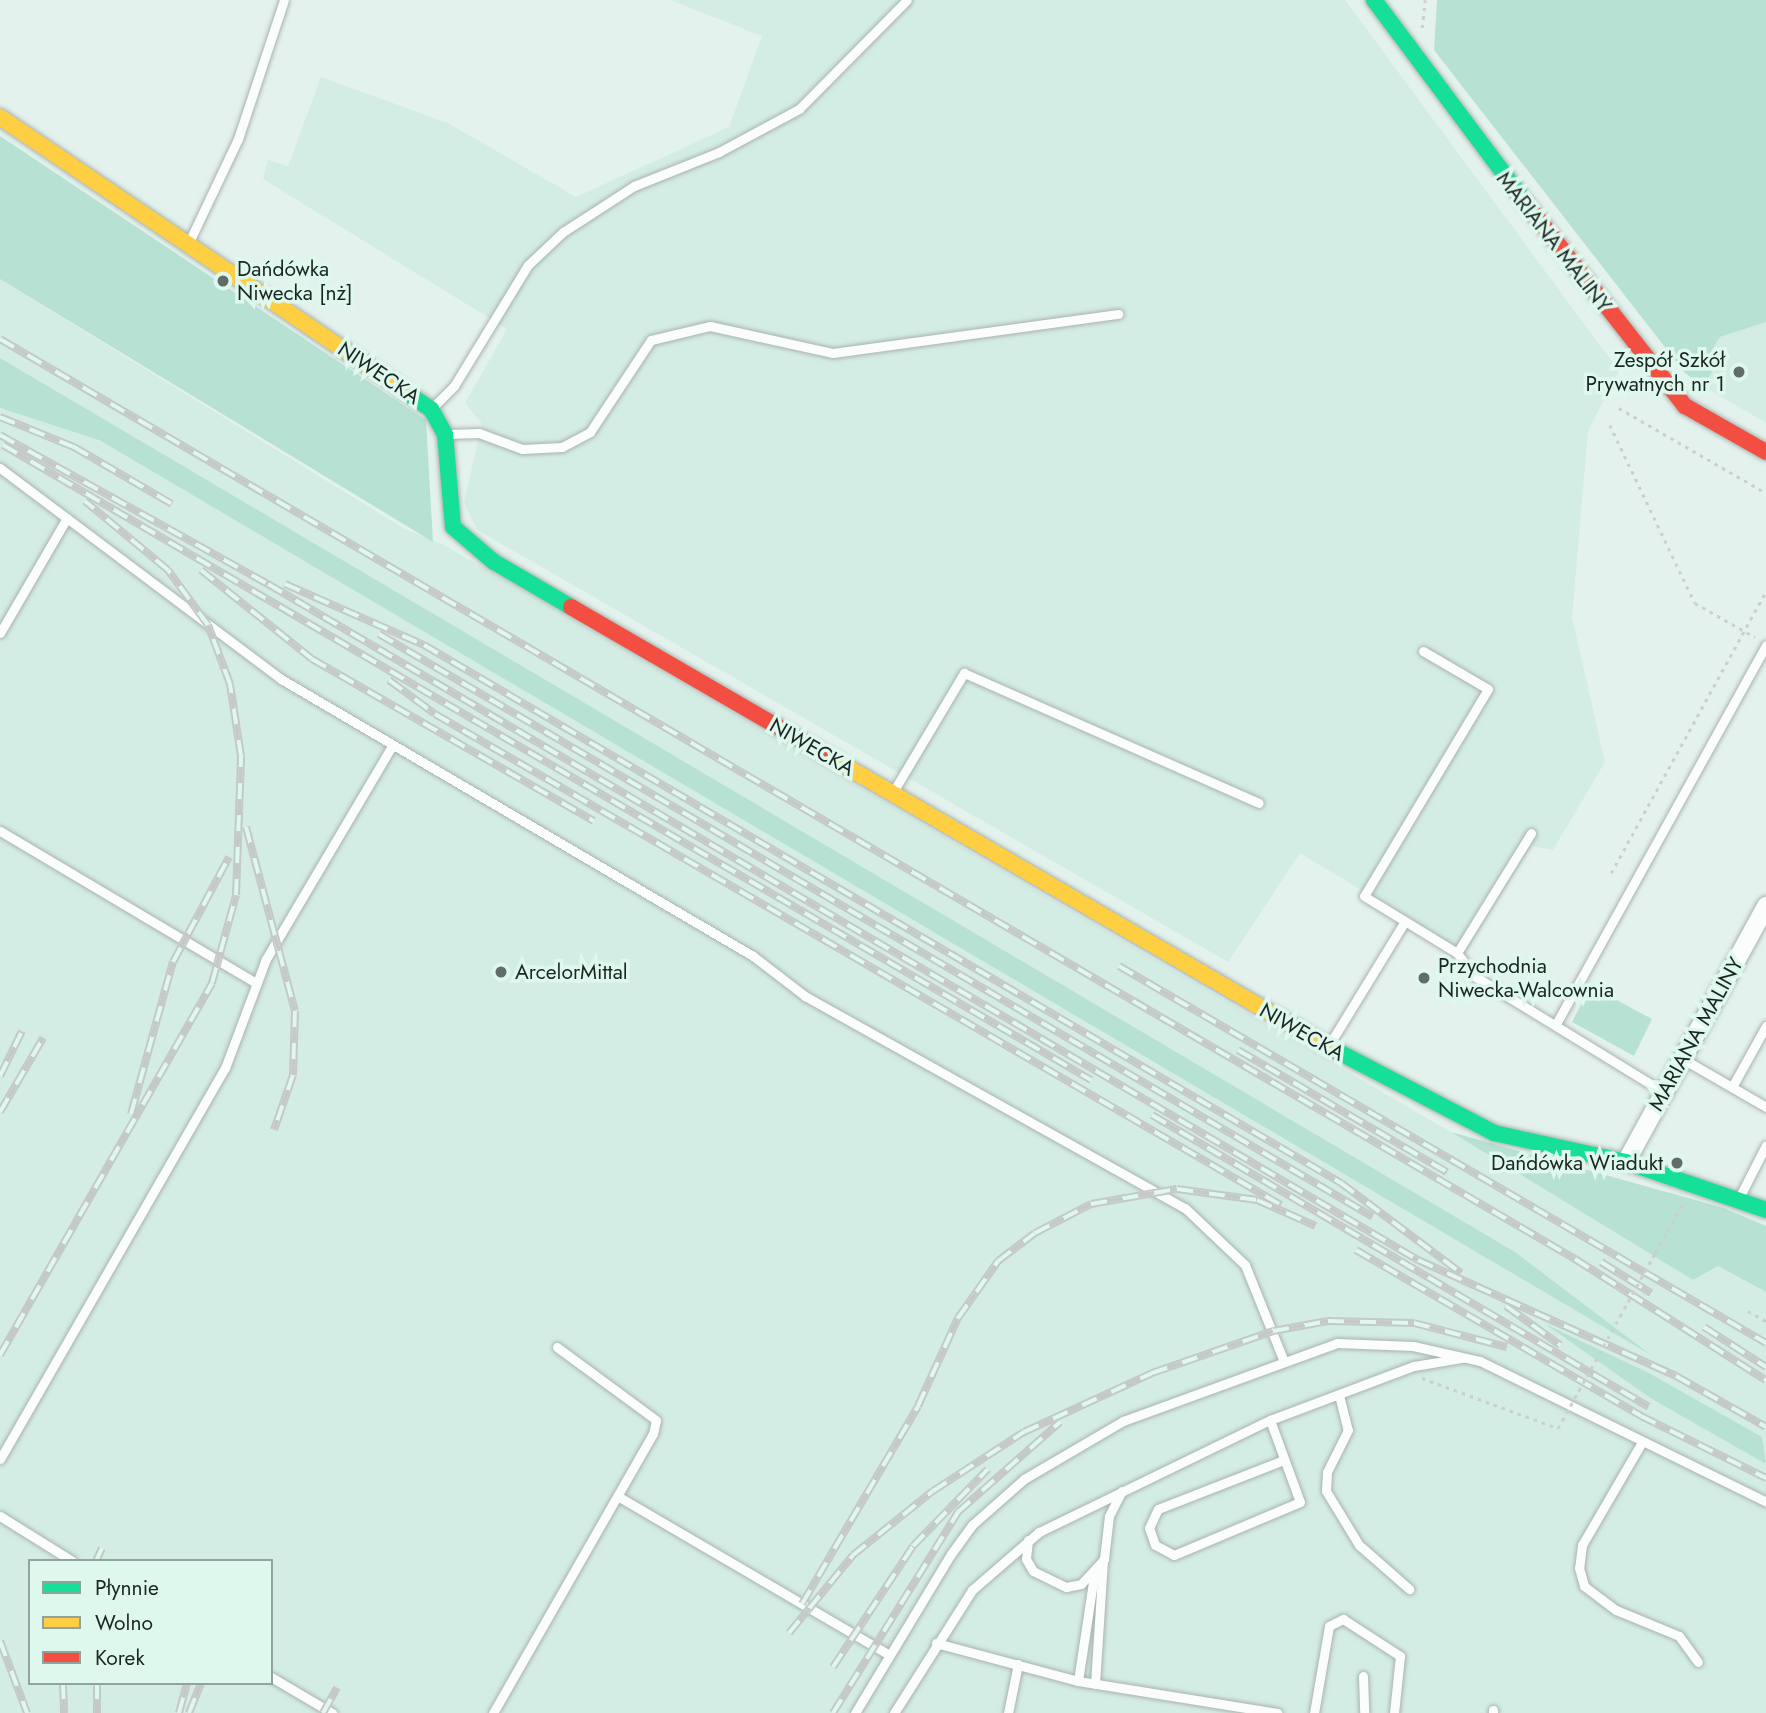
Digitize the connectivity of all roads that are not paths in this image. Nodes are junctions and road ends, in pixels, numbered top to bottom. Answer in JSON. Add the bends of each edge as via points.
{"nodes":[{"id":1,"x":284,"y":0,"type":"edge"},
{"id":2,"x":907,"y":0,"type":"edge"},
{"id":3,"x":1374,"y":0,"type":"edge"},
{"id":4,"x":0,"y":117,"type":"edge"},
{"id":5,"x":188,"y":244,"type":"junction"},
{"id":6,"x":1118,"y":314,"type":"dead end"},
{"id":7,"x":431,"y":409,"type":"junction"},
{"id":8,"x":445,"y":434,"type":"junction"},
{"id":9,"x":1766,"y":452,"type":"edge"},
{"id":10,"x":0,"y":468,"type":"edge"},
{"id":11,"x":67,"y":519,"type":"junction"},
{"id":12,"x":0,"y":633,"type":"edge"},
{"id":13,"x":1766,"y":644,"type":"edge"},
{"id":14,"x":1423,"y":651,"type":"dead end"},
{"id":15,"x":392,"y":746,"type":"junction"},
{"id":16,"x":892,"y":793,"type":"junction"},
{"id":17,"x":1259,"y":803,"type":"dead end"},
{"id":18,"x":0,"y":831,"type":"edge"},
{"id":19,"x":1531,"y":833,"type":"dead end"},
{"id":20,"x":1766,"y":906,"type":"edge"},
{"id":21,"x":1405,"y":921,"type":"junction"},
{"id":22,"x":1457,"y":953,"type":"junction"},
{"id":23,"x":256,"y":983,"type":"junction"},
{"id":24,"x":1556,"y":1024,"type":"junction"},
{"id":25,"x":1766,"y":1026,"type":"edge"},
{"id":26,"x":1327,"y":1047,"type":"junction"},
{"id":27,"x":1683,"y":1059,"type":"junction"},
{"id":28,"x":1732,"y":1087,"type":"junction"},
{"id":29,"x":1664,"y":1092,"type":"junction"},
{"id":30,"x":1766,"y":1107,"type":"edge"},
{"id":31,"x":1766,"y":1145,"type":"edge"},
{"id":32,"x":1626,"y":1163,"type":"junction"},
{"id":33,"x":1739,"y":1198,"type":"junction"},
{"id":34,"x":1765,"y":1206,"type":"edge"},
{"id":35,"x":556,"y":1347,"type":"dead end"},
{"id":36,"x":1468,"y":1357,"type":"junction"},
{"id":37,"x":1283,"y":1359,"type":"junction"},
{"id":38,"x":1339,"y":1395,"type":"junction"},
{"id":39,"x":1270,"y":1420,"type":"junction"},
{"id":40,"x":1642,"y":1442,"type":"junction"},
{"id":41,"x":0,"y":1458,"type":"edge"},
{"id":42,"x":1282,"y":1461,"type":"junction"},
{"id":43,"x":1124,"y":1489,"type":"junction"},
{"id":44,"x":619,"y":1497,"type":"junction"},
{"id":45,"x":1766,"y":1502,"type":"edge"},
{"id":46,"x":0,"y":1516,"type":"edge"},
{"id":47,"x":1028,"y":1540,"type":"junction"},
{"id":48,"x":69,"y":1559,"type":"edge"},
{"id":49,"x":1104,"y":1559,"type":"junction"},
{"id":50,"x":1094,"y":1575,"type":"junction"},
{"id":51,"x":1409,"y":1589,"type":"dead end"},
{"id":52,"x":936,"y":1643,"type":"junction"},
{"id":53,"x":889,"y":1655,"type":"junction"},
{"id":54,"x":1698,"y":1662,"type":"dead end"},
{"id":55,"x":1018,"y":1664,"type":"junction"},
{"id":56,"x":1363,"y":1676,"type":"dead end"},
{"id":57,"x":273,"y":1678,"type":"edge"},
{"id":58,"x":1078,"y":1681,"type":"junction"},
{"id":59,"x":1095,"y":1684,"type":"junction"},
{"id":60,"x":332,"y":1713,"type":"edge"},
{"id":61,"x":493,"y":1713,"type":"edge"},
{"id":62,"x":855,"y":1713,"type":"edge"},
{"id":63,"x":894,"y":1713,"type":"edge"},
{"id":64,"x":1008,"y":1713,"type":"edge"},
{"id":65,"x":1276,"y":1713,"type":"edge"},
{"id":66,"x":1314,"y":1713,"type":"edge"},
{"id":67,"x":1364,"y":1713,"type":"edge"},
{"id":68,"x":1394,"y":1713,"type":"edge"}],
"edges":[{"from":1,"to":5,"type":"lane","via":[[238,139]]},
{"from":2,"to":7,"type":"lane","via":[[799,108],[719,152],[634,186],[563,232],[528,265],[454,386]]},
{"from":3,"to":9,"type":"street","name":"MARIANA MALINY","via":[[1646,362],[1685,406]]},
{"from":4,"to":5,"type":"street","name":"NIWECKA"},
{"from":5,"to":7,"type":"street","name":"NIWECKA"},
{"from":6,"to":8,"type":"lane","via":[[833,353],[710,326],[651,340],[590,432],[562,447],[522,449],[479,433]]},
{"from":7,"to":8,"type":"street","name":"NIWECKA"},
{"from":8,"to":16,"type":"street","name":"NIWECKA","via":[[447,509],[467,544]]},
{"from":10,"to":11,"type":"lane"},
{"from":11,"to":12,"type":"lane"},
{"from":11,"to":15,"type":"lane","via":[[281,679]]},
{"from":13,"to":24,"type":"lane"},
{"from":14,"to":21,"type":"lane","via":[[1488,690],[1364,896]]},
{"from":15,"to":23,"type":"lane"},
{"from":15,"to":37,"type":"lane","via":[[753,956],[805,996],[1185,1208],[1245,1265]]},
{"from":16,"to":17,"type":"lane","via":[[964,673]]},
{"from":16,"to":26,"type":"street","name":"NIWECKA"},
{"from":18,"to":23,"type":"lane"},
{"from":19,"to":22,"type":"lane"},
{"from":20,"to":27,"type":"street","name":"MARIANA MALINY"},
{"from":21,"to":22,"type":"lane"},
{"from":21,"to":26,"type":"lane"},
{"from":22,"to":24,"type":"lane","via":[[1476,977]]},
{"from":23,"to":41,"type":"lane","via":[[225,1068]]},
{"from":24,"to":29,"type":"lane"},
{"from":25,"to":28,"type":"lane"},
{"from":26,"to":32,"type":"street","name":"NIWECKA","via":[[1494,1133]]},
{"from":27,"to":28,"type":"lane"},
{"from":27,"to":29,"type":"street","name":"MARIANA MALINY"},
{"from":28,"to":30,"type":"lane"},
{"from":29,"to":32,"type":"street","name":"MARIANA MALINY"},
{"from":31,"to":33,"type":"lane"},
{"from":32,"to":33,"type":"street","name":"NIWECKA"},
{"from":33,"to":34,"type":"street","name":"NIWECKA"},
{"from":35,"to":44,"type":"lane","via":[[656,1420]]},
{"from":36,"to":37,"type":"lane","via":[[1366,1341]]},
{"from":36,"to":38,"type":"lane","via":[[1414,1366]]},
{"from":36,"to":40,"type":"lane"},
{"from":37,"to":53,"type":"lane","via":[[1123,1421],[1024,1479],[972,1525]]},
{"from":38,"to":39,"type":"lane"},
{"from":38,"to":51,"type":"lane","via":[[1348,1430],[1327,1472],[1326,1492],[1359,1545]]},
{"from":39,"to":42,"type":"lane"},
{"from":39,"to":43,"type":"lane"},
{"from":40,"to":45,"type":"lane"},
{"from":40,"to":54,"type":"lane","via":[[1582,1545],[1579,1568],[1584,1586],[1616,1610],[1679,1636]]},
{"from":42,"to":42,"type":"lane","via":[[1300,1502],[1174,1555],[1155,1545],[1149,1528],[1158,1509]]},
{"from":43,"to":47,"type":"lane"},
{"from":43,"to":49,"type":"lane","via":[[1109,1516]]},
{"from":44,"to":53,"type":"lane"},
{"from":44,"to":61,"type":"lane"},
{"from":46,"to":48,"type":"lane"},
{"from":47,"to":50,"type":"lane","via":[[1026,1559],[1048,1581],[1066,1587]]},
{"from":47,"to":52,"type":"lane","via":[[979,1582]]},
{"from":49,"to":50,"type":"lane"},
{"from":49,"to":59,"type":"lane"},
{"from":50,"to":58,"type":"lane"},
{"from":52,"to":55,"type":"lane"},
{"from":52,"to":63,"type":"lane"},
{"from":53,"to":62,"type":"lane"},
{"from":55,"to":58,"type":"lane"},
{"from":55,"to":64,"type":"lane"},
{"from":56,"to":67,"type":"lane"},
{"from":57,"to":60,"type":"lane"},
{"from":58,"to":59,"type":"lane"},
{"from":59,"to":65,"type":"lane"},
{"from":66,"to":68,"type":"lane","via":[[1329,1626],[1343,1619],[1400,1656]]}]}
